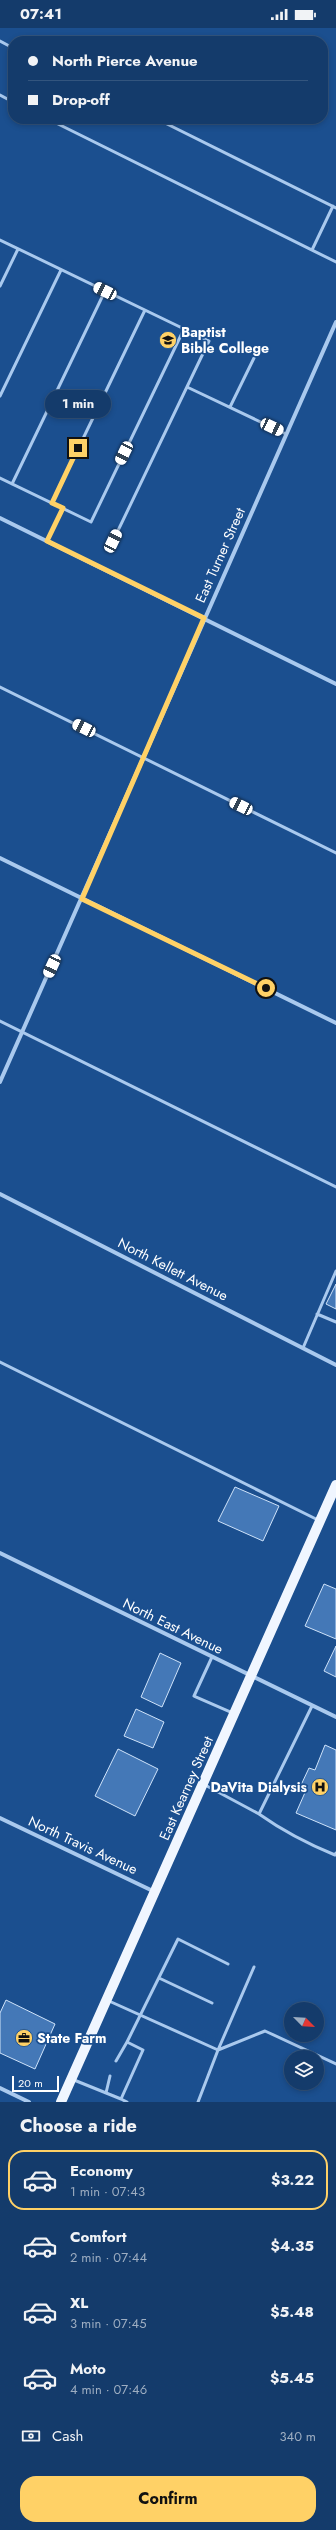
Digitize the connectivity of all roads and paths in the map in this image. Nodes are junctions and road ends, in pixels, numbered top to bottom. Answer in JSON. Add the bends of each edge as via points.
{"nodes":[{"id":1,"x":58,"y":124,"type":"edge"},
{"id":2,"x":167,"y":124,"type":"edge"},
{"id":3,"x":335,"y":207,"type":"edge"},
{"id":4,"x":0,"y":240,"type":"edge"},
{"id":5,"x":18,"y":249,"type":"junction"},
{"id":6,"x":312,"y":250,"type":"junction"},
{"id":7,"x":336,"y":262,"type":"edge"},
{"id":8,"x":61,"y":270,"type":"junction"},
{"id":9,"x":0,"y":286,"type":"edge"},
{"id":10,"x":105,"y":291,"type":"junction"},
{"id":11,"x":145,"y":310,"type":"junction"},
{"id":12,"x":336,"y":322,"type":"edge"},
{"id":13,"x":184,"y":329,"type":"junction"},
{"id":14,"x":254,"y":358,"type":"dead end"},
{"id":15,"x":187,"y":387,"type":"junction"},
{"id":16,"x":0,"y":396,"type":"edge"},
{"id":17,"x":230,"y":407,"type":"junction"},
{"id":18,"x":286,"y":434,"type":"junction"},
{"id":19,"x":0,"y":478,"type":"edge"},
{"id":20,"x":12,"y":484,"type":"junction"},
{"id":21,"x":52,"y":503,"type":"junction"},
{"id":22,"x":63,"y":508,"type":"junction"},
{"id":23,"x":0,"y":518,"type":"edge"},
{"id":24,"x":47,"y":541,"type":"junction"},
{"id":25,"x":113,"y":541,"type":"dead end"},
{"id":26,"x":204,"y":618,"type":"junction"},
{"id":27,"x":336,"y":684,"type":"edge"},
{"id":28,"x":0,"y":687,"type":"edge"},
{"id":29,"x":144,"y":758,"type":"junction"},
{"id":30,"x":336,"y":853,"type":"edge"},
{"id":31,"x":0,"y":858,"type":"edge"},
{"id":32,"x":82,"y":899,"type":"junction"},
{"id":33,"x":0,"y":1021,"type":"edge"},
{"id":34,"x":336,"y":1023,"type":"edge"},
{"id":35,"x":23,"y":1032,"type":"junction"},
{"id":36,"x":0,"y":1082,"type":"edge"},
{"id":37,"x":336,"y":1187,"type":"edge"},
{"id":38,"x":0,"y":1194,"type":"edge"},
{"id":39,"x":336,"y":1271,"type":"edge"},
{"id":40,"x":317,"y":1314,"type":"junction"},
{"id":41,"x":336,"y":1322,"type":"edge"},
{"id":42,"x":303,"y":1348,"type":"junction"},
{"id":43,"x":0,"y":1362,"type":"edge"},
{"id":44,"x":336,"y":1365,"type":"edge"},
{"id":45,"x":336,"y":1485,"type":"edge"},
{"id":46,"x":320,"y":1520,"type":"junction"},
{"id":47,"x":0,"y":1553,"type":"edge"},
{"id":48,"x":212,"y":1657,"type":"junction"},
{"id":49,"x":251,"y":1676,"type":"junction"},
{"id":50,"x":312,"y":1706,"type":"junction"},
{"id":51,"x":234,"y":1714,"type":"junction"},
{"id":52,"x":336,"y":1717,"type":"edge"},
{"id":53,"x":203,"y":1784,"type":"junction"},
{"id":54,"x":259,"y":1814,"type":"junction"},
{"id":55,"x":0,"y":1818,"type":"edge"},
{"id":56,"x":336,"y":1853,"type":"edge"},
{"id":57,"x":156,"y":1892,"type":"junction"},
{"id":58,"x":228,"y":1964,"type":"dead end"},
{"id":59,"x":254,"y":1968,"type":"dead end"},
{"id":60,"x":159,"y":1978,"type":"junction"},
{"id":61,"x":107,"y":2000,"type":"junction"},
{"id":62,"x":212,"y":2002,"type":"dead end"},
{"id":63,"x":141,"y":2014,"type":"junction"},
{"id":64,"x":127,"y":2042,"type":"junction"},
{"id":65,"x":218,"y":2050,"type":"junction"},
{"id":66,"x":116,"y":2061,"type":"dead end"},
{"id":67,"x":336,"y":2064,"type":"edge"},
{"id":68,"x":110,"y":2076,"type":"dead end"},
{"id":69,"x":71,"y":2079,"type":"junction"},
{"id":70,"x":0,"y":2088,"type":"edge"},
{"id":71,"x":106,"y":2093,"type":"junction"},
{"id":72,"x":121,"y":2099,"type":"junction"},
{"id":73,"x":29,"y":2102,"type":"edge"},
{"id":74,"x":61,"y":2102,"type":"edge"},
{"id":75,"x":127,"y":2102,"type":"edge"},
{"id":76,"x":198,"y":2102,"type":"edge"}],
"edges":[{"from":1,"to":6,"type":"lane"},
{"from":2,"to":3,"type":"lane"},
{"from":3,"to":6,"type":"lane"},
{"from":4,"to":5,"type":"lane"},
{"from":5,"to":8,"type":"lane"},
{"from":5,"to":9,"type":"lane"},
{"from":6,"to":7,"type":"lane"},
{"from":8,"to":10,"type":"lane"},
{"from":8,"to":16,"type":"lane"},
{"from":10,"to":11,"type":"lane"},
{"from":10,"to":20,"type":"lane"},
{"from":11,"to":13,"type":"lane"},
{"from":11,"to":21,"type":"lane"},
{"from":12,"to":18,"type":"street","name":"East Turner Street"},
{"from":13,"to":15,"type":"lane","via":[[209,341]]},
{"from":13,"to":22,"type":"lane","via":[[91,522]]},
{"from":14,"to":17,"type":"lane"},
{"from":15,"to":17,"type":"lane"},
{"from":15,"to":25,"type":"lane"},
{"from":17,"to":18,"type":"lane"},
{"from":18,"to":26,"type":"street","name":"East Turner Street"},
{"from":19,"to":20,"type":"lane"},
{"from":20,"to":21,"type":"lane"},
{"from":21,"to":22,"type":"lane"},
{"from":22,"to":24,"type":"lane"},
{"from":23,"to":24,"type":"street"},
{"from":24,"to":26,"type":"street"},
{"from":26,"to":27,"type":"street"},
{"from":26,"to":29,"type":"street","name":"East Turner Street"},
{"from":28,"to":29,"type":"lane"},
{"from":29,"to":30,"type":"lane"},
{"from":29,"to":32,"type":"street","name":"East Turner Street"},
{"from":31,"to":32,"type":"street"},
{"from":32,"to":34,"type":"street"},
{"from":32,"to":35,"type":"street","name":"East Turner Street"},
{"from":33,"to":35,"type":"lane"},
{"from":35,"to":36,"type":"street","name":"East Turner Street"},
{"from":35,"to":37,"type":"lane"},
{"from":38,"to":42,"type":"street","name":"North Kellett Avenue"},
{"from":39,"to":40,"type":"lane"},
{"from":40,"to":41,"type":"lane"},
{"from":40,"to":42,"type":"lane"},
{"from":42,"to":44,"type":"street","name":"North Kellett Avenue"},
{"from":43,"to":46,"type":"lane"},
{"from":45,"to":46,"type":"main road","name":"East Kearney Street"},
{"from":46,"to":49,"type":"main road","name":"East Kearney Street"},
{"from":47,"to":48,"type":"street","name":"North East Avenue"},
{"from":48,"to":49,"type":"street","name":"North East Avenue"},
{"from":48,"to":51,"type":"lane","via":[[194,1696]]},
{"from":49,"to":50,"type":"street","name":"North East Avenue"},
{"from":49,"to":51,"type":"main road","name":"East Kearney Street"},
{"from":50,"to":52,"type":"street","name":"North East Avenue"},
{"from":50,"to":54,"type":"lane"},
{"from":51,"to":53,"type":"main road","name":"East Kearney Street"},
{"from":53,"to":54,"type":"lane"},
{"from":53,"to":57,"type":"main road","name":"East Kearney Street"},
{"from":54,"to":56,"type":"lane","via":[[280,1829],[324,1851],[335,1855]]},
{"from":55,"to":57,"type":"street","name":"North Travis Avenue"},
{"from":57,"to":61,"type":"main road","name":"East Kearney Street"},
{"from":58,"to":60,"type":"lane","via":[[178,1939]]},
{"from":59,"to":65,"type":"lane"},
{"from":60,"to":62,"type":"lane"},
{"from":60,"to":63,"type":"lane"},
{"from":61,"to":63,"type":"lane"},
{"from":61,"to":69,"type":"main road","name":"East Kearney Street"},
{"from":63,"to":64,"type":"lane"},
{"from":63,"to":65,"type":"lane"},
{"from":64,"to":66,"type":"lane"},
{"from":64,"to":72,"type":"lane","via":[[143,2050]]},
{"from":65,"to":67,"type":"lane","via":[[265,2031]]},
{"from":65,"to":76,"type":"lane"},
{"from":68,"to":71,"type":"lane"},
{"from":69,"to":71,"type":"lane"},
{"from":69,"to":74,"type":"main road","name":"East Kearney Street"},
{"from":70,"to":73,"type":"street"},
{"from":71,"to":72,"type":"lane"},
{"from":72,"to":75,"type":"lane"}]}
